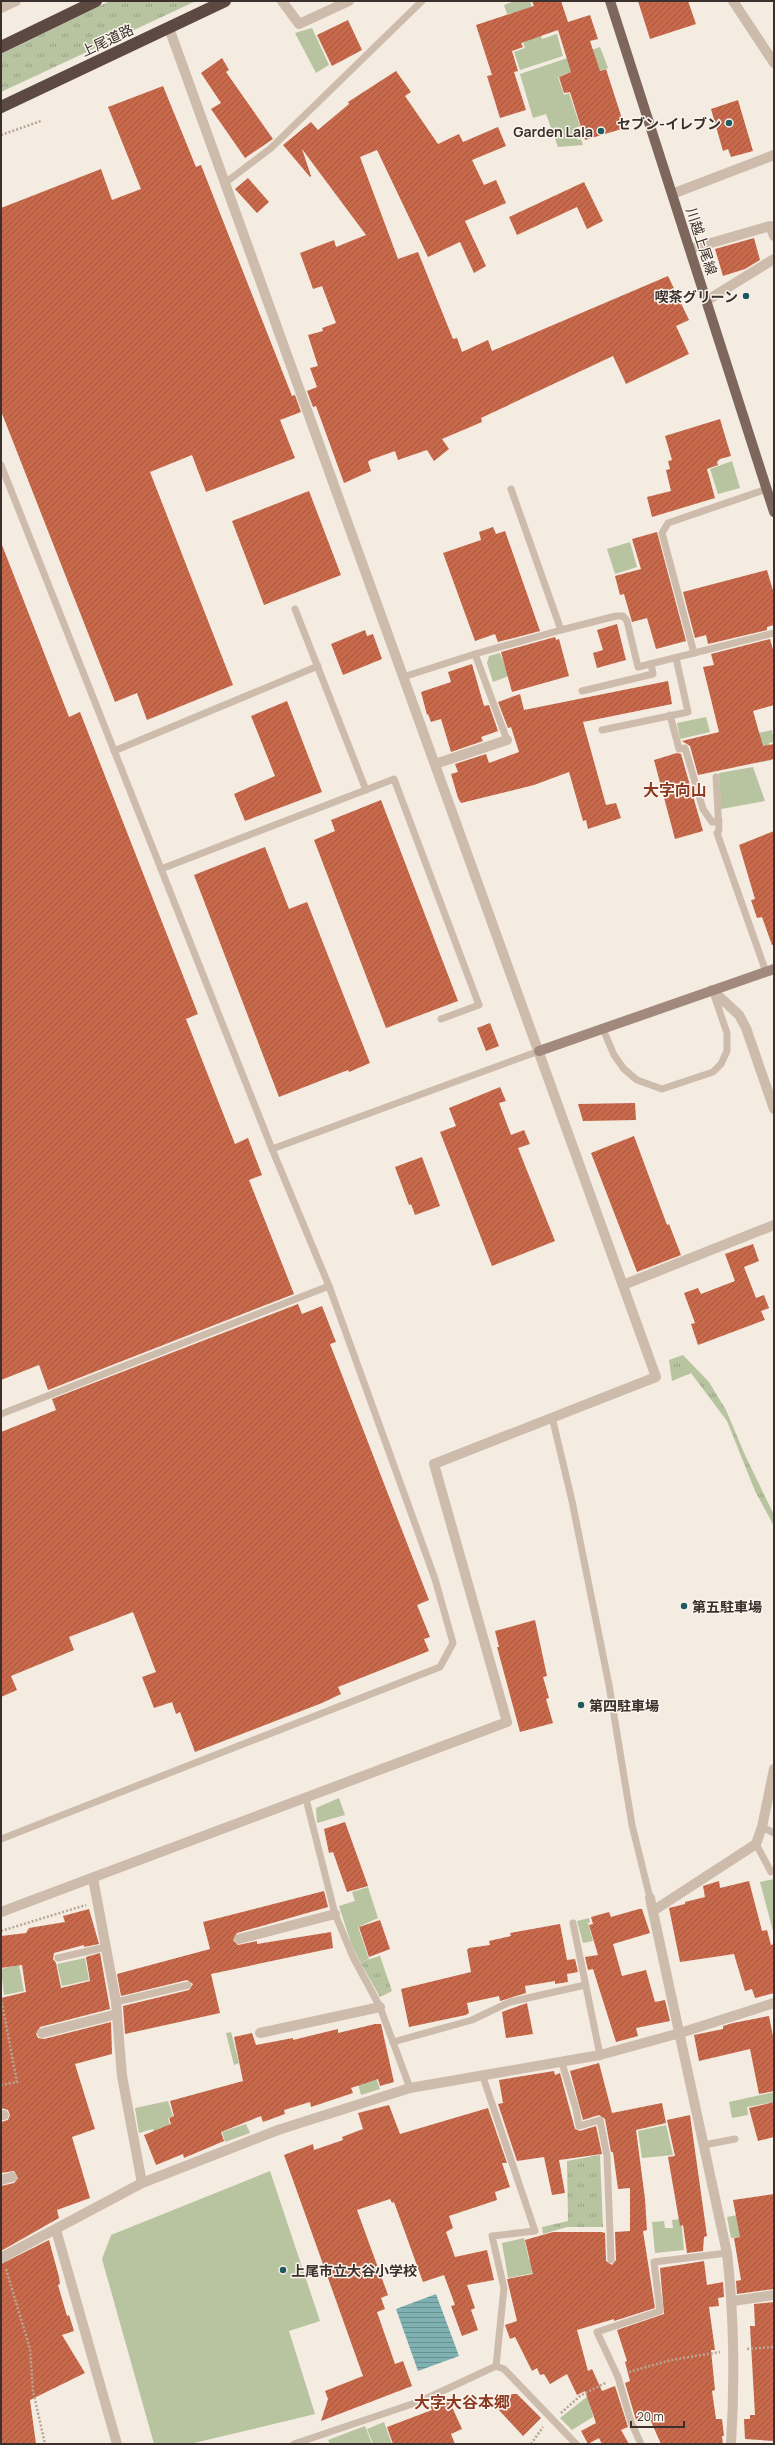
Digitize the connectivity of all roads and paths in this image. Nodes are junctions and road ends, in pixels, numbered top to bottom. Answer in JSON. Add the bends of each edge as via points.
{"nodes":[{"id":1,"x":16,"y":1,"type":"edge"},
{"id":2,"x":96,"y":1,"type":"edge"},
{"id":3,"x":225,"y":1,"type":"edge"},
{"id":4,"x":282,"y":1,"type":"edge"},
{"id":5,"x":349,"y":1,"type":"edge"},
{"id":6,"x":422,"y":1,"type":"edge"},
{"id":7,"x":610,"y":1,"type":"edge"},
{"id":8,"x":733,"y":1,"type":"edge"},
{"id":9,"x":1,"y":8,"type":"edge"},
{"id":10,"x":169,"y":28,"type":"junction"},
{"id":11,"x":1,"y":47,"type":"edge"},
{"id":12,"x":774,"y":63,"type":"edge"},
{"id":13,"x":1,"y":107,"type":"edge"},
{"id":14,"x":41,"y":121,"type":"dead end"},
{"id":15,"x":1,"y":135,"type":"edge"},
{"id":16,"x":774,"y":155,"type":"edge"},
{"id":17,"x":225,"y":184,"type":"junction"},
{"id":18,"x":672,"y":194,"type":"junction"},
{"id":19,"x":774,"y":236,"type":"edge"},
{"id":20,"x":690,"y":249,"type":"junction"},
{"id":21,"x":774,"y":259,"type":"edge"},
{"id":22,"x":706,"y":301,"type":"junction"},
{"id":23,"x":1,"y":465,"type":"edge"},
{"id":24,"x":511,"y":489,"type":"dead end"},
{"id":25,"x":767,"y":489,"type":"junction"},
{"id":26,"x":774,"y":512,"type":"edge"},
{"id":27,"x":295,"y":609,"type":"dead end"},
{"id":28,"x":561,"y":630,"type":"junction"},
{"id":29,"x":774,"y":633,"type":"edge"},
{"id":30,"x":694,"y":653,"type":"junction"},
{"id":31,"x":475,"y":654,"type":"junction"},
{"id":32,"x":676,"y":658,"type":"junction"},
{"id":33,"x":651,"y":664,"type":"junction"},
{"id":34,"x":318,"y":666,"type":"junction"},
{"id":35,"x":403,"y":677,"type":"junction"},
{"id":36,"x":582,"y":691,"type":"dead end"},
{"id":37,"x":670,"y":715,"type":"junction"},
{"id":38,"x":602,"y":730,"type":"dead end"},
{"id":39,"x":507,"y":740,"type":"joint"},
{"id":40,"x":114,"y":751,"type":"junction"},
{"id":41,"x":435,"y":764,"type":"junction"},
{"id":42,"x":716,"y":777,"type":"dead end"},
{"id":43,"x":366,"y":790,"type":"junction"},
{"id":44,"x":718,"y":821,"type":"junction"},
{"id":45,"x":161,"y":869,"type":"junction"},
{"id":46,"x":770,"y":970,"type":"edge"},
{"id":47,"x":712,"y":990,"type":"junction"},
{"id":48,"x":441,"y":1020,"type":"dead end"},
{"id":49,"x":603,"y":1029,"type":"junction"},
{"id":50,"x":539,"y":1052,"type":"junction"},
{"id":51,"x":774,"y":1109,"type":"edge"},
{"id":52,"x":272,"y":1149,"type":"junction"},
{"id":53,"x":774,"y":1226,"type":"edge"},
{"id":54,"x":623,"y":1285,"type":"junction"},
{"id":55,"x":329,"y":1286,"type":"junction"},
{"id":56,"x":1,"y":1414,"type":"edge"},
{"id":57,"x":552,"y":1418,"type":"junction"},
{"id":58,"x":774,"y":1769,"type":"edge"},
{"id":59,"x":306,"y":1799,"type":"junction"},
{"id":60,"x":762,"y":1827,"type":"junction"},
{"id":61,"x":774,"y":1833,"type":"edge"},
{"id":62,"x":1,"y":1839,"type":"edge"},
{"id":63,"x":756,"y":1844,"type":"junction"},
{"id":64,"x":774,"y":1871,"type":"edge"},
{"id":65,"x":93,"y":1878,"type":"junction"},
{"id":66,"x":650,"y":1898,"type":"joint"},
{"id":67,"x":98,"y":1902,"type":"junction"},
{"id":68,"x":653,"y":1911,"type":"junction"},
{"id":69,"x":1,"y":1912,"type":"edge"},
{"id":70,"x":335,"y":1914,"type":"junction"},
{"id":71,"x":573,"y":1923,"type":"dead end"},
{"id":72,"x":1,"y":1931,"type":"edge"},
{"id":73,"x":239,"y":1939,"type":"dead end"},
{"id":74,"x":106,"y":1947,"type":"junction"},
{"id":75,"x":58,"y":1958,"type":"dead end"},
{"id":76,"x":188,"y":1985,"type":"dead end"},
{"id":77,"x":585,"y":1985,"type":"junction"},
{"id":78,"x":1,"y":1998,"type":"edge"},
{"id":79,"x":116,"y":2002,"type":"junction"},
{"id":80,"x":774,"y":2003,"type":"edge"},
{"id":81,"x":380,"y":2007,"type":"junction"},
{"id":82,"x":117,"y":2014,"type":"junction"},
{"id":83,"x":42,"y":2033,"type":"dead end"},
{"id":84,"x":260,"y":2033,"type":"dead end"},
{"id":85,"x":680,"y":2033,"type":"junction"},
{"id":86,"x":393,"y":2042,"type":"junction"},
{"id":87,"x":600,"y":2055,"type":"junction"},
{"id":88,"x":562,"y":2063,"type":"junction"},
{"id":89,"x":483,"y":2077,"type":"junction"},
{"id":90,"x":1,"y":2085,"type":"edge"},
{"id":91,"x":410,"y":2088,"type":"junction"},
{"id":92,"x":735,"y":2139,"type":"dead end"},
{"id":93,"x":704,"y":2145,"type":"junction"},
{"id":94,"x":12,"y":2177,"type":"dead end"},
{"id":95,"x":1,"y":2180,"type":"edge"},
{"id":96,"x":142,"y":2182,"type":"junction"},
{"id":97,"x":56,"y":2230,"type":"junction"},
{"id":98,"x":727,"y":2253,"type":"junction"},
{"id":99,"x":2,"y":2258,"type":"edge"},
{"id":100,"x":611,"y":2260,"type":"dead end"},
{"id":101,"x":774,"y":2295,"type":"edge"},
{"id":102,"x":733,"y":2301,"type":"junction"},
{"id":103,"x":774,"y":2347,"type":"edge"},
{"id":104,"x":733,"y":2350,"type":"junction"},
{"id":105,"x":496,"y":2366,"type":"junction"},
{"id":106,"x":618,"y":2377,"type":"junction"},
{"id":107,"x":553,"y":2420,"type":"junction"},
{"id":108,"x":45,"y":2444,"type":"edge"},
{"id":109,"x":117,"y":2444,"type":"edge"},
{"id":110,"x":294,"y":2444,"type":"edge"},
{"id":111,"x":531,"y":2444,"type":"edge"},
{"id":112,"x":576,"y":2444,"type":"edge"},
{"id":113,"x":641,"y":2444,"type":"edge"},
{"id":114,"x":731,"y":2444,"type":"edge"}],
"edges":[{"from":1,"to":9,"type":"street"},
{"from":2,"to":11,"type":"highway"},
{"from":3,"to":10,"type":"highway","name":"上尾道路"},
{"from":4,"to":5,"type":"street","via":[[299,24]]},
{"from":6,"to":17,"type":"lane","via":[[271,148]]},
{"from":7,"to":18,"type":"main road","name":"川越上尾線"},
{"from":8,"to":12,"type":"street"},
{"from":10,"to":13,"type":"highway","name":"上尾道路"},
{"from":10,"to":17,"type":"street"},
{"from":14,"to":15,"type":"path"},
{"from":16,"to":18,"type":"street"},
{"from":17,"to":35,"type":"street"},
{"from":18,"to":20,"type":"main road","name":"川越上尾線"},
{"from":19,"to":20,"type":"street","via":[[770,226]]},
{"from":20,"to":22,"type":"main road","name":"川越上尾線"},
{"from":21,"to":22,"type":"street"},
{"from":22,"to":25,"type":"main road","name":"川越上尾線"},
{"from":23,"to":40,"type":"lane"},
{"from":24,"to":28,"type":"lane"},
{"from":25,"to":26,"type":"main road","name":"川越上尾線"},
{"from":25,"to":30,"type":"lane","via":[[668,523],[662,533]]},
{"from":27,"to":34,"type":"lane"},
{"from":28,"to":31,"type":"lane"},
{"from":28,"to":33,"type":"lane","via":[[623,616],[627,621],[638,666]]},
{"from":29,"to":30,"type":"lane"},
{"from":30,"to":32,"type":"lane"},
{"from":31,"to":35,"type":"lane"},
{"from":31,"to":39,"type":"lane"},
{"from":32,"to":33,"type":"lane"},
{"from":32,"to":37,"type":"lane","via":[[688,712]]},
{"from":33,"to":36,"type":"lane","via":[[653,674]]},
{"from":34,"to":40,"type":"lane"},
{"from":34,"to":43,"type":"lane"},
{"from":35,"to":41,"type":"street"},
{"from":37,"to":38,"type":"lane"},
{"from":37,"to":44,"type":"lane","via":[[679,749],[685,748],[703,809],[712,822]]},
{"from":39,"to":41,"type":"street"},
{"from":40,"to":45,"type":"lane"},
{"from":41,"to":50,"type":"street"},
{"from":42,"to":44,"type":"lane"},
{"from":43,"to":45,"type":"lane"},
{"from":43,"to":48,"type":"lane","via":[[394,779],[479,1005]]},
{"from":44,"to":46,"type":"lane","via":[[717,834]]},
{"from":45,"to":52,"type":"lane"},
{"from":46,"to":47,"type":"street"},
{"from":47,"to":49,"type":"street"},
{"from":47,"to":49,"type":"lane","via":[[727,1033],[727,1051],[721,1064],[713,1072],[662,1089],[637,1080],[624,1069],[614,1055]]},
{"from":47,"to":51,"type":"street","via":[[739,1015]]},
{"from":49,"to":50,"type":"street"},
{"from":50,"to":52,"type":"lane"},
{"from":50,"to":54,"type":"street"},
{"from":52,"to":55,"type":"lane"},
{"from":53,"to":54,"type":"street"},
{"from":54,"to":57,"type":"street","via":[[656,1377]]},
{"from":55,"to":56,"type":"lane"},
{"from":55,"to":62,"type":"lane","via":[[435,1579],[453,1643],[440,1667]]},
{"from":57,"to":59,"type":"street","via":[[434,1464],[506,1722]]},
{"from":57,"to":66,"type":"lane","via":[[572,1501],[632,1825]]},
{"from":58,"to":60,"type":"street"},
{"from":59,"to":65,"type":"street"},
{"from":59,"to":70,"type":"lane"},
{"from":60,"to":61,"type":"lane"},
{"from":60,"to":63,"type":"street"},
{"from":63,"to":64,"type":"lane","via":[[771,1872]]},
{"from":63,"to":68,"type":"street"},
{"from":65,"to":67,"type":"street"},
{"from":65,"to":69,"type":"street"},
{"from":66,"to":68,"type":"street"},
{"from":67,"to":72,"type":"path"},
{"from":67,"to":74,"type":"street"},
{"from":68,"to":85,"type":"street"},
{"from":70,"to":73,"type":"street"},
{"from":70,"to":81,"type":"lane","via":[[353,1957]]},
{"from":71,"to":77,"type":"lane"},
{"from":74,"to":75,"type":"lane"},
{"from":74,"to":79,"type":"street"},
{"from":76,"to":79,"type":"lane"},
{"from":77,"to":86,"type":"lane","via":[[510,2002],[472,2020]]},
{"from":77,"to":87,"type":"lane"},
{"from":78,"to":90,"type":"path","via":[[17,2082]]},
{"from":79,"to":82,"type":"street"},
{"from":80,"to":85,"type":"street"},
{"from":81,"to":84,"type":"street"},
{"from":81,"to":86,"type":"lane"},
{"from":82,"to":83,"type":"street"},
{"from":82,"to":96,"type":"street","via":[[122,2076]]},
{"from":85,"to":87,"type":"street"},
{"from":85,"to":93,"type":"street"},
{"from":86,"to":91,"type":"lane"},
{"from":87,"to":88,"type":"street"},
{"from":88,"to":89,"type":"street"},
{"from":88,"to":100,"type":"lane","via":[[579,2126],[600,2120],[607,2156]]},
{"from":89,"to":91,"type":"street"},
{"from":89,"to":105,"type":"lane","via":[[535,2231],[492,2236],[504,2288]]},
{"from":91,"to":96,"type":"street","via":[[278,2130]]},
{"from":92,"to":93,"type":"lane"},
{"from":93,"to":98,"type":"street"},
{"from":94,"to":95,"type":"street"},
{"from":96,"to":97,"type":"street"},
{"from":97,"to":99,"type":"street"},
{"from":97,"to":109,"type":"street"},
{"from":98,"to":102,"type":"street"},
{"from":98,"to":106,"type":"lane","via":[[654,2262],[660,2311],[598,2332]]},
{"from":99,"to":108,"type":"path","via":[[30,2349],[33,2391]]},
{"from":101,"to":102,"type":"street"},
{"from":102,"to":104,"type":"street"},
{"from":103,"to":104,"type":"path"},
{"from":104,"to":106,"type":"path","via":[[636,2368]]},
{"from":104,"to":114,"type":"street"},
{"from":105,"to":107,"type":"lane","via":[[504,2369]]},
{"from":105,"to":110,"type":"lane","via":[[421,2401]]},
{"from":106,"to":107,"type":"path","via":[[580,2396]]},
{"from":106,"to":113,"type":"lane","via":[[631,2422]]},
{"from":107,"to":111,"type":"path"},
{"from":107,"to":112,"type":"lane"}]}
